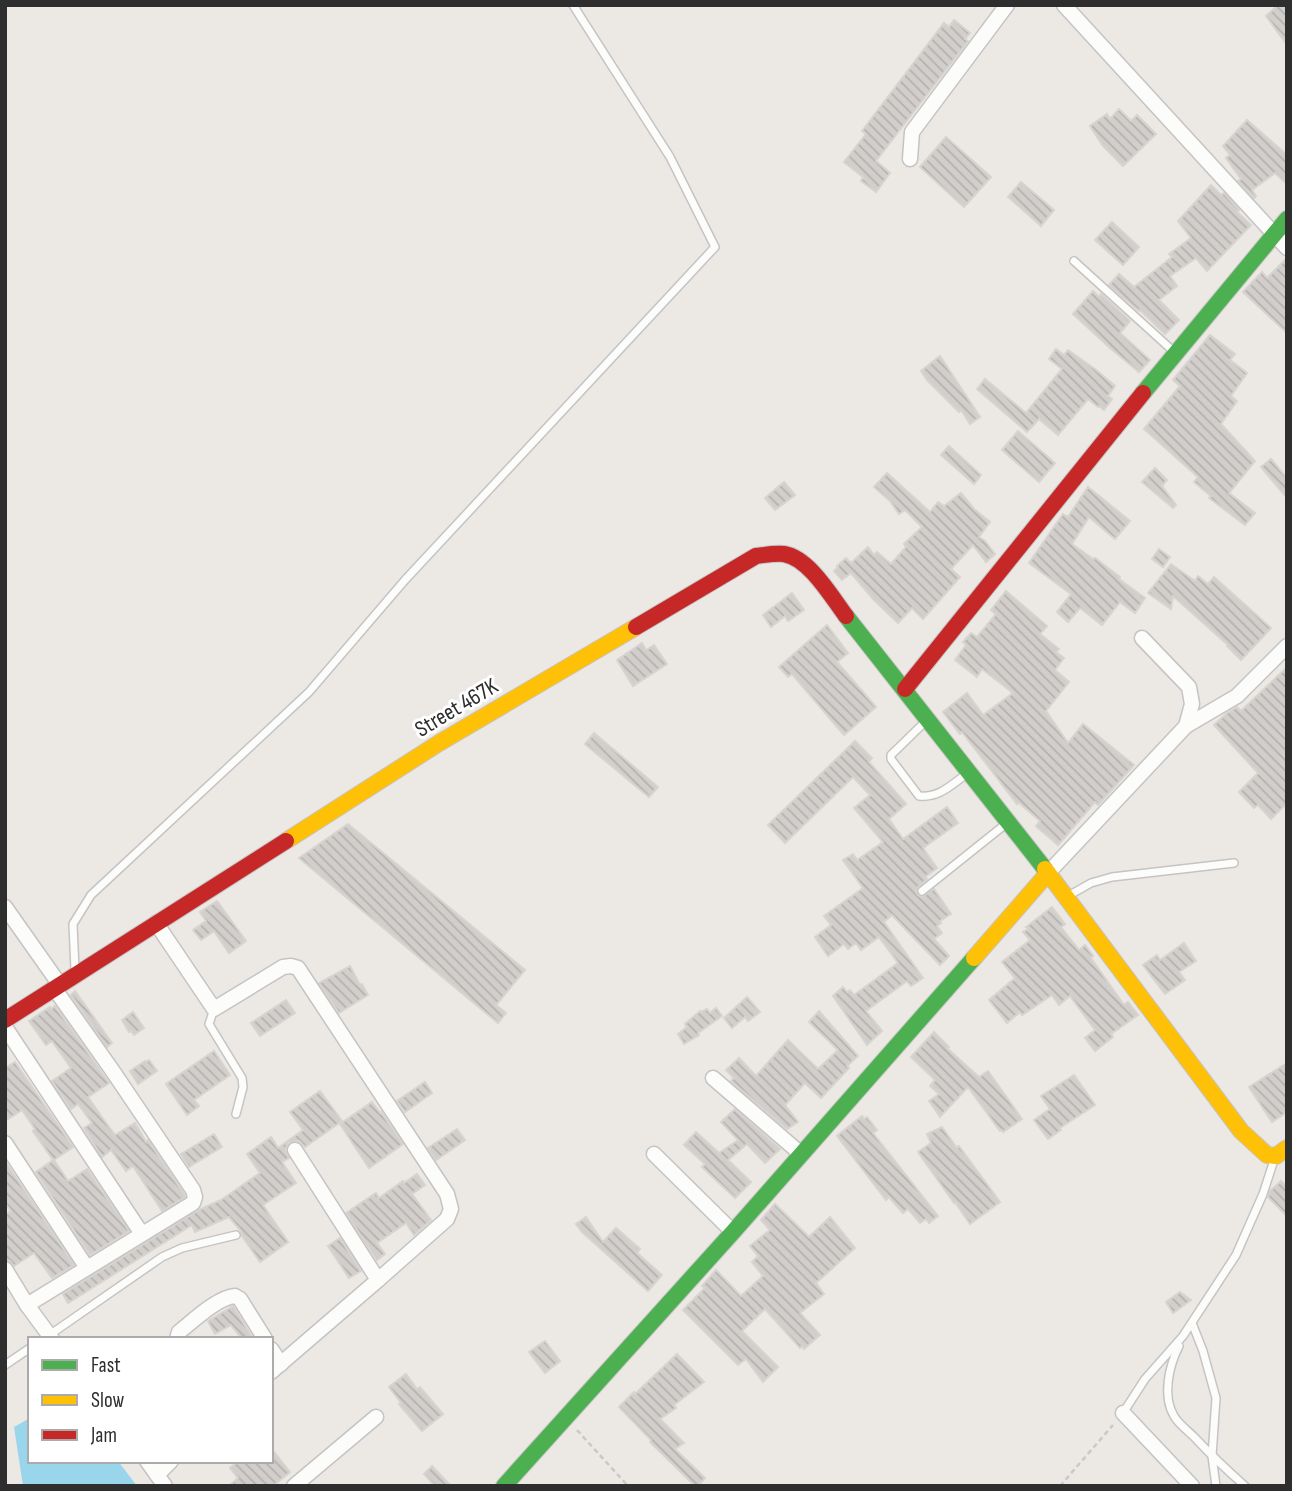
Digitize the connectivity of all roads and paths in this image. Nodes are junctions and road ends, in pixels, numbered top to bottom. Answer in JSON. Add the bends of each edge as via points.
{"nodes":[{"id":1,"x":573,"y":5,"type":"edge"},
{"id":2,"x":1007,"y":5,"type":"edge"},
{"id":3,"x":1071,"y":8,"type":"edge"},
{"id":4,"x":910,"y":159,"type":"dead end"},
{"id":5,"x":1287,"y":219,"type":"edge"},
{"id":6,"x":1274,"y":235,"type":"junction"},
{"id":7,"x":1287,"y":248,"type":"edge"},
{"id":8,"x":1074,"y":261,"type":"dead end"},
{"id":9,"x":1175,"y":353,"type":"junction"},
{"id":10,"x":1142,"y":638,"type":"dead end"},
{"id":11,"x":1287,"y":646,"type":"edge"},
{"id":12,"x":905,"y":689,"type":"junction"},
{"id":13,"x":928,"y":720,"type":"junction"},
{"id":14,"x":1186,"y":726,"type":"junction"},
{"id":15,"x":969,"y":772,"type":"junction"},
{"id":16,"x":1008,"y":823,"type":"junction"},
{"id":17,"x":1234,"y":863,"type":"dead end"},
{"id":18,"x":1048,"y":873,"type":"junction"},
{"id":19,"x":922,"y":891,"type":"dead end"},
{"id":20,"x":1066,"y":897,"type":"junction"},
{"id":21,"x":5,"y":907,"type":"edge"},
{"id":22,"x":156,"y":923,"type":"junction"},
{"id":23,"x":76,"y":974,"type":"junction"},
{"id":24,"x":57,"y":986,"type":"junction"},
{"id":25,"x":214,"y":1009,"type":"junction"},
{"id":26,"x":5,"y":1020,"type":"edge"},
{"id":27,"x":5,"y":1027,"type":"edge"},
{"id":28,"x":713,"y":1078,"type":"dead end"},
{"id":29,"x":236,"y":1114,"type":"dead end"},
{"id":30,"x":5,"y":1143,"type":"edge"},
{"id":31,"x":295,"y":1150,"type":"dead end"},
{"id":32,"x":1281,"y":1152,"type":"edge"},
{"id":33,"x":654,"y":1154,"type":"dead end"},
{"id":34,"x":801,"y":1154,"type":"junction"},
{"id":35,"x":733,"y":1231,"type":"junction"},
{"id":36,"x":142,"y":1234,"type":"junction"},
{"id":37,"x":236,"y":1236,"type":"dead end"},
{"id":38,"x":87,"y":1268,"type":"junction"},
{"id":39,"x":5,"y":1269,"type":"edge"},
{"id":40,"x":377,"y":1280,"type":"junction"},
{"id":41,"x":27,"y":1305,"type":"junction"},
{"id":42,"x":1192,"y":1323,"type":"junction"},
{"id":43,"x":1184,"y":1336,"type":"junction"},
{"id":44,"x":47,"y":1337,"type":"edge"},
{"id":45,"x":49,"y":1337,"type":"edge"},
{"id":46,"x":177,"y":1337,"type":"edge"},
{"id":47,"x":264,"y":1337,"type":"edge"},
{"id":48,"x":28,"y":1349,"type":"edge"},
{"id":49,"x":5,"y":1365,"type":"edge"},
{"id":50,"x":276,"y":1368,"type":"edge"},
{"id":51,"x":1123,"y":1413,"type":"junction"},
{"id":52,"x":376,"y":1417,"type":"dead end"},
{"id":53,"x":566,"y":1417,"type":"junction"},
{"id":54,"x":1212,"y":1456,"type":"junction"},
{"id":55,"x":148,"y":1463,"type":"edge"},
{"id":56,"x":170,"y":1463,"type":"edge"},
{"id":57,"x":161,"y":1480,"type":"edge"},
{"id":58,"x":294,"y":1486,"type":"edge"},
{"id":59,"x":504,"y":1486,"type":"edge"},
{"id":60,"x":628,"y":1486,"type":"edge"},
{"id":61,"x":1060,"y":1486,"type":"edge"},
{"id":62,"x":1192,"y":1486,"type":"edge"},
{"id":63,"x":1216,"y":1486,"type":"edge"},
{"id":64,"x":1245,"y":1486,"type":"edge"}],
"edges":[{"from":1,"to":23,"type":"lane","via":[[670,157],[715,247],[405,580],[309,692],[91,895],[73,924]]},
{"from":2,"to":4,"type":"street","via":[[912,132]]},
{"from":3,"to":6,"type":"street"},
{"from":5,"to":6,"type":"street"},
{"from":6,"to":7,"type":"street"},
{"from":6,"to":9,"type":"street"},
{"from":8,"to":9,"type":"lane"},
{"from":9,"to":12,"type":"street"},
{"from":10,"to":14,"type":"street","via":[[1189,687],[1192,704]]},
{"from":11,"to":14,"type":"street","via":[[1237,696]]},
{"from":12,"to":13,"type":"street","name":"Street 467K"},
{"from":12,"to":22,"type":"street","name":"Street 467K","via":[[799,559],[780,552],[757,555],[439,743]]},
{"from":13,"to":15,"type":"street","name":"Street 467K"},
{"from":13,"to":15,"type":"lane","via":[[891,755],[919,796],[931,797]]},
{"from":14,"to":18,"type":"street"},
{"from":15,"to":16,"type":"street","name":"Street 467K"},
{"from":16,"to":18,"type":"street","name":"Street 467K"},
{"from":16,"to":19,"type":"lane"},
{"from":17,"to":20,"type":"lane","via":[[1112,877]]},
{"from":18,"to":20,"type":"street","name":"Street 467K"},
{"from":18,"to":34,"type":"street"},
{"from":20,"to":32,"type":"street","name":"Street 467K","via":[[1241,1131],[1268,1155]]},
{"from":21,"to":24,"type":"street"},
{"from":22,"to":23,"type":"street","name":"Street 467K"},
{"from":22,"to":25,"type":"street"},
{"from":23,"to":24,"type":"street","name":"Street 467K"},
{"from":24,"to":26,"type":"street","name":"Street 467K"},
{"from":24,"to":36,"type":"street","via":[[193,1190],[194,1203]]},
{"from":25,"to":29,"type":"lane","via":[[209,1024],[242,1078]]},
{"from":25,"to":40,"type":"street","via":[[283,967],[298,968],[447,1195],[451,1209],[447,1219]]},
{"from":27,"to":36,"type":"street"},
{"from":28,"to":34,"type":"street"},
{"from":30,"to":38,"type":"street"},
{"from":31,"to":40,"type":"street"},
{"from":32,"to":42,"type":"lane","via":[[1236,1255]]},
{"from":33,"to":35,"type":"street"},
{"from":34,"to":35,"type":"street"},
{"from":35,"to":53,"type":"street"},
{"from":36,"to":38,"type":"street"},
{"from":37,"to":45,"type":"lane","via":[[162,1257]]},
{"from":38,"to":41,"type":"street"},
{"from":39,"to":41,"type":"street"},
{"from":40,"to":50,"type":"street"},
{"from":41,"to":44,"type":"street"},
{"from":42,"to":43,"type":"lane"},
{"from":42,"to":54,"type":"lane","via":[[1216,1398]]},
{"from":43,"to":51,"type":"lane","via":[[1145,1379]]},
{"from":43,"to":54,"type":"lane","via":[[1173,1358],[1168,1399],[1174,1417]]},
{"from":46,"to":47,"type":"street","via":[[178,1332],[230,1296],[240,1299]]},
{"from":48,"to":49,"type":"lane"},
{"from":51,"to":61,"type":"path"},
{"from":51,"to":62,"type":"street"},
{"from":52,"to":58,"type":"street"},
{"from":53,"to":59,"type":"street"},
{"from":53,"to":60,"type":"path"},
{"from":54,"to":63,"type":"lane"},
{"from":54,"to":64,"type":"lane"},
{"from":55,"to":57,"type":"street"},
{"from":56,"to":57,"type":"street"}]}
